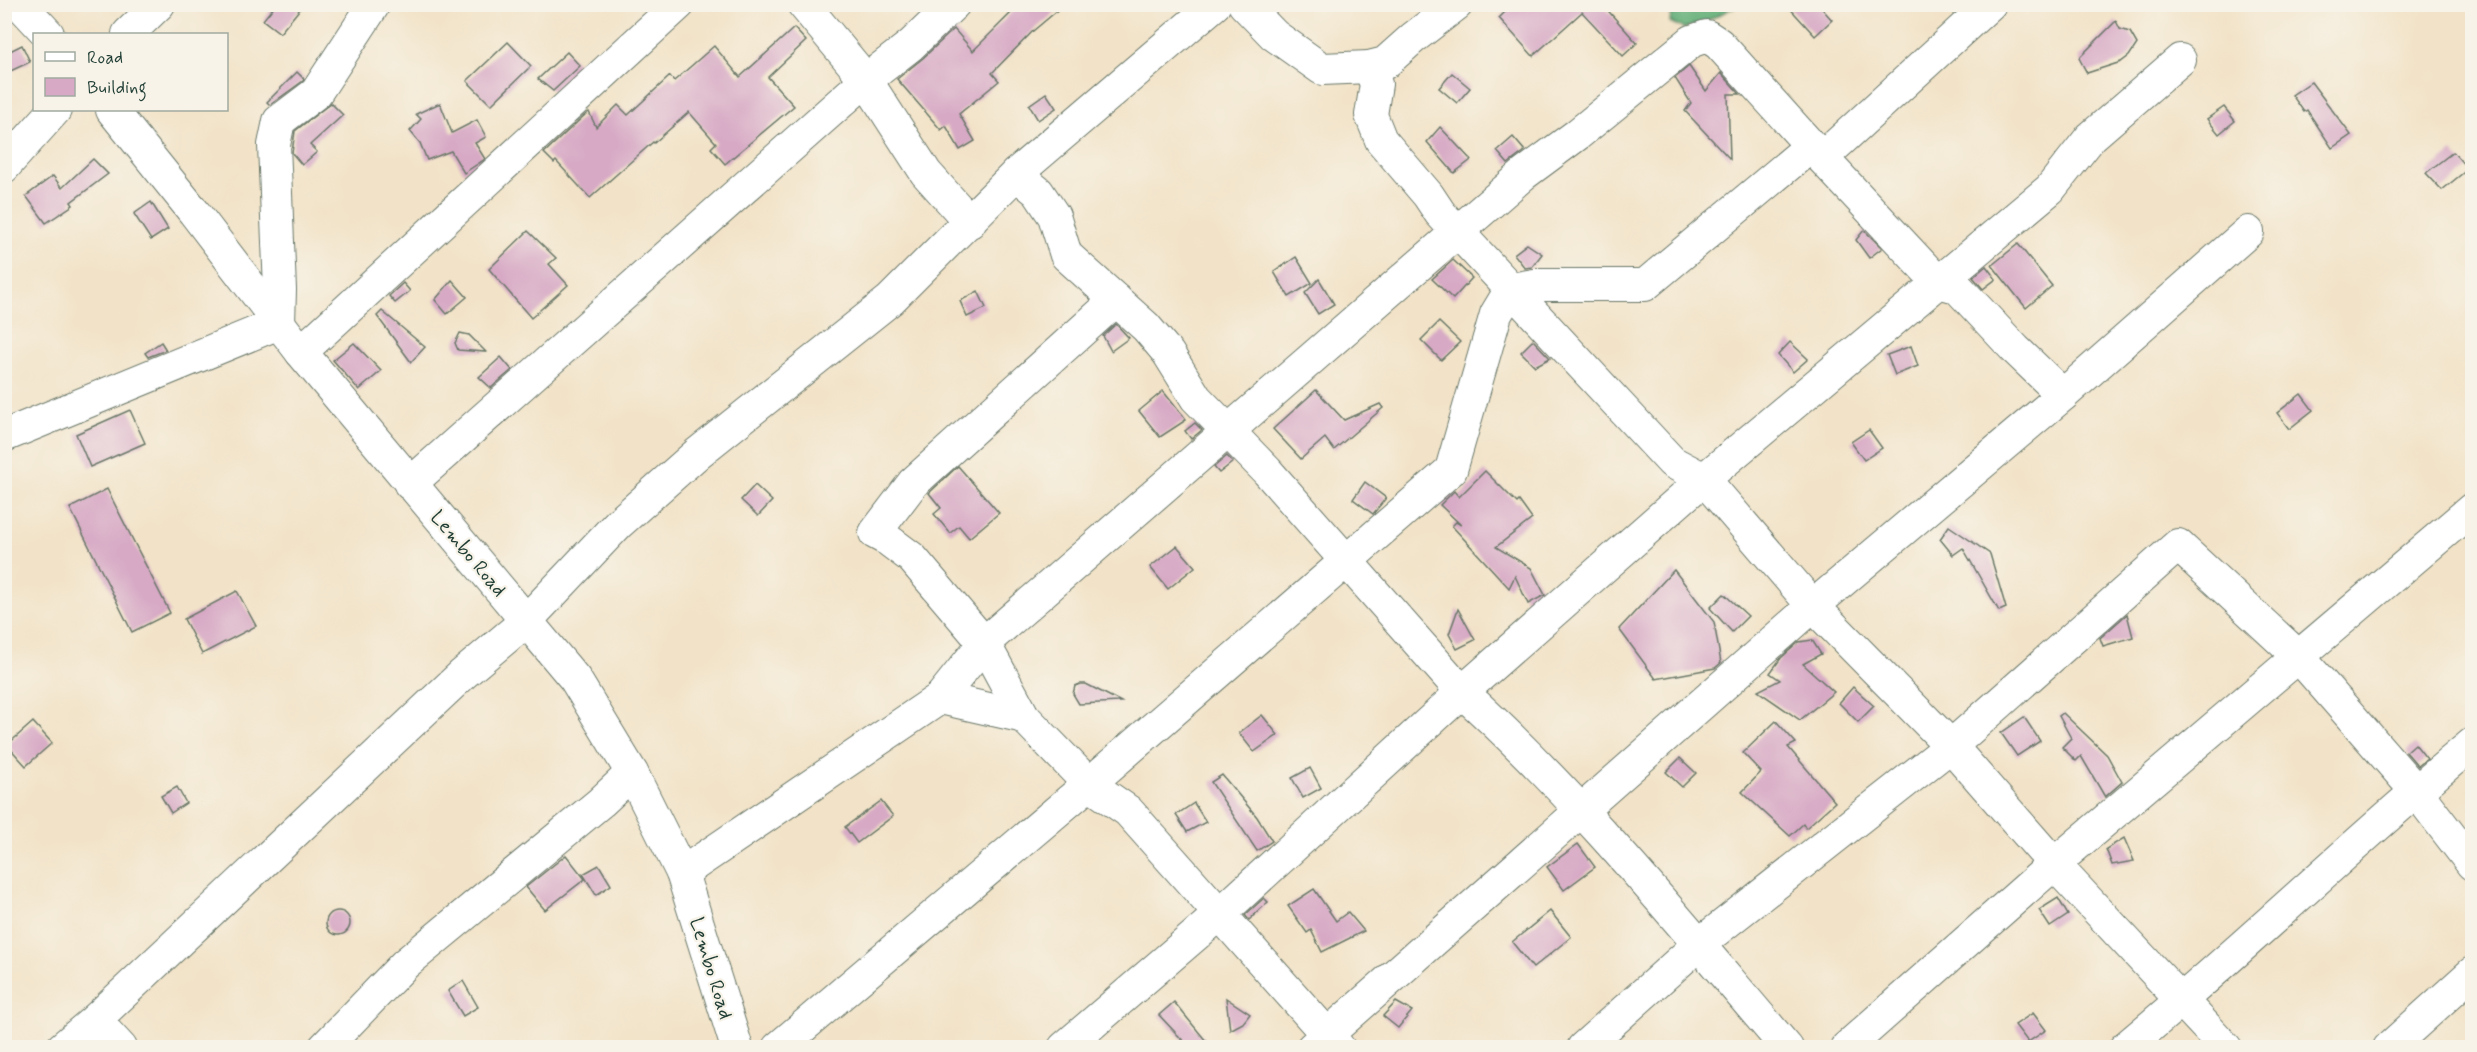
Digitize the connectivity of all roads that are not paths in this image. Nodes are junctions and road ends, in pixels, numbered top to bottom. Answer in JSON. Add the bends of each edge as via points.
{"nodes":[{"id":1,"x":20,"y":4,"type":"edge"},
{"id":2,"x":159,"y":4,"type":"edge"},
{"id":3,"x":371,"y":4,"type":"edge"},
{"id":4,"x":679,"y":4,"type":"edge"},
{"id":5,"x":803,"y":4,"type":"edge"},
{"id":6,"x":954,"y":4,"type":"edge"},
{"id":7,"x":1215,"y":4,"type":"edge"},
{"id":8,"x":1244,"y":4,"type":"edge"},
{"id":9,"x":1457,"y":4,"type":"edge"},
{"id":10,"x":1990,"y":4,"type":"edge"},
{"id":11,"x":47,"y":33,"type":"edge"},
{"id":12,"x":129,"y":33,"type":"edge"},
{"id":13,"x":2181,"y":60,"type":"dead end"},
{"id":14,"x":1368,"y":67,"type":"junction"},
{"id":15,"x":866,"y":80,"type":"junction"},
{"id":16,"x":54,"y":111,"type":"edge"},
{"id":17,"x":113,"y":111,"type":"edge"},
{"id":18,"x":1816,"y":152,"type":"junction"},
{"id":19,"x":4,"y":167,"type":"edge"},
{"id":20,"x":1016,"y":174,"type":"junction"},
{"id":21,"x":970,"y":222,"type":"junction"},
{"id":22,"x":1457,"y":232,"type":"junction"},
{"id":23,"x":2248,"y":232,"type":"dead end"},
{"id":24,"x":1938,"y":282,"type":"junction"},
{"id":25,"x":1511,"y":289,"type":"junction"},
{"id":26,"x":1116,"y":300,"type":"junction"},
{"id":27,"x":279,"y":323,"type":"junction"},
{"id":28,"x":301,"y":352,"type":"junction"},
{"id":29,"x":2063,"y":395,"type":"junction"},
{"id":30,"x":1229,"y":432,"type":"junction"},
{"id":31,"x":4,"y":436,"type":"edge"},
{"id":32,"x":1704,"y":479,"type":"junction"},
{"id":33,"x":410,"y":484,"type":"junction"},
{"id":34,"x":2472,"y":508,"type":"edge"},
{"id":35,"x":1345,"y":563,"type":"junction"},
{"id":36,"x":1813,"y":606,"type":"junction"},
{"id":37,"x":526,"y":621,"type":"junction"},
{"id":38,"x":984,"y":643,"type":"junction"},
{"id":39,"x":2299,"y":657,"type":"junction"},
{"id":40,"x":1462,"y":692,"type":"junction"},
{"id":41,"x":940,"y":698,"type":"junction"},
{"id":42,"x":1024,"y":717,"type":"junction"},
{"id":43,"x":2472,"y":744,"type":"edge"},
{"id":44,"x":1951,"y":746,"type":"junction"},
{"id":45,"x":632,"y":772,"type":"junction"},
{"id":46,"x":1089,"y":784,"type":"junction"},
{"id":47,"x":2416,"y":791,"type":"junction"},
{"id":48,"x":1581,"y":812,"type":"junction"},
{"id":49,"x":2054,"y":864,"type":"junction"},
{"id":50,"x":2472,"y":864,"type":"edge"},
{"id":51,"x":682,"y":873,"type":"junction"},
{"id":52,"x":1220,"y":914,"type":"junction"},
{"id":53,"x":1698,"y":945,"type":"junction"},
{"id":54,"x":2472,"y":973,"type":"edge"},
{"id":55,"x":2182,"y":1000,"type":"junction"},
{"id":56,"x":95,"y":1020,"type":"junction"},
{"id":57,"x":1326,"y":1043,"type":"edge"},
{"id":58,"x":62,"y":1047,"type":"edge"},
{"id":59,"x":121,"y":1047,"type":"edge"},
{"id":60,"x":324,"y":1047,"type":"edge"},
{"id":61,"x":737,"y":1047,"type":"edge"},
{"id":62,"x":778,"y":1047,"type":"edge"},
{"id":63,"x":1065,"y":1047,"type":"edge"},
{"id":64,"x":1583,"y":1047,"type":"edge"},
{"id":65,"x":1787,"y":1047,"type":"edge"},
{"id":66,"x":1846,"y":1047,"type":"edge"},
{"id":67,"x":2126,"y":1047,"type":"edge"},
{"id":68,"x":2226,"y":1047,"type":"edge"},
{"id":69,"x":2389,"y":1047,"type":"edge"}],
"edges":[{"from":1,"to":11,"type":"street"},
{"from":2,"to":12,"type":"street"},
{"from":3,"to":27,"type":"street","via":[[316,93],[279,121],[274,145]]},
{"from":4,"to":28,"type":"street"},
{"from":5,"to":15,"type":"street"},
{"from":6,"to":15,"type":"street","via":[[912,45]]},
{"from":7,"to":20,"type":"street"},
{"from":8,"to":14,"type":"street","via":[[1274,35],[1322,69]]},
{"from":9,"to":14,"type":"street","via":[[1385,63]]},
{"from":10,"to":18,"type":"street"},
{"from":13,"to":24,"type":"street","via":[[2091,137],[2050,189]]},
{"from":14,"to":22,"type":"street","via":[[1376,84],[1371,115],[1381,140]]},
{"from":15,"to":21,"type":"street","via":[[926,173]]},
{"from":15,"to":33,"type":"street"},
{"from":16,"to":19,"type":"street"},
{"from":17,"to":27,"type":"street","name":"Lembo Road"},
{"from":18,"to":22,"type":"street","via":[[1719,44],[1707,36],[1692,41]]},
{"from":18,"to":24,"type":"street"},
{"from":18,"to":25,"type":"street","via":[[1645,285],[1534,285]]},
{"from":20,"to":21,"type":"street"},
{"from":20,"to":26,"type":"street","via":[[1038,192],[1054,216],[1066,255]]},
{"from":21,"to":37,"type":"street","via":[[890,300],[698,453],[618,524]]},
{"from":22,"to":25,"type":"street"},
{"from":22,"to":30,"type":"street"},
{"from":23,"to":29,"type":"street"},
{"from":24,"to":29,"type":"street","via":[[1957,287]]},
{"from":24,"to":32,"type":"street"},
{"from":25,"to":32,"type":"street","via":[[1672,462]]},
{"from":25,"to":35,"type":"street","via":[[1496,314],[1451,470]]},
{"from":26,"to":30,"type":"street","via":[[1146,327],[1168,353],[1196,398]]},
{"from":26,"to":38,"type":"street","via":[[913,483],[875,533],[912,558]]},
{"from":27,"to":28,"type":"street","name":"Lembo Road"},
{"from":27,"to":31,"type":"street"},
{"from":28,"to":33,"type":"street","name":"Lembo Road"},
{"from":29,"to":36,"type":"street"},
{"from":30,"to":35,"type":"street"},
{"from":30,"to":38,"type":"street"},
{"from":32,"to":36,"type":"street"},
{"from":32,"to":40,"type":"street"},
{"from":33,"to":37,"type":"street","name":"Lembo Road"},
{"from":34,"to":39,"type":"street"},
{"from":35,"to":40,"type":"street"},
{"from":35,"to":46,"type":"street"},
{"from":36,"to":44,"type":"street"},
{"from":36,"to":48,"type":"street"},
{"from":37,"to":45,"type":"street","name":"Lembo Road","via":[[575,679]]},
{"from":37,"to":56,"type":"street","via":[[463,674]]},
{"from":38,"to":41,"type":"street"},
{"from":38,"to":42,"type":"street"},
{"from":39,"to":44,"type":"street","via":[[2178,545]]},
{"from":39,"to":47,"type":"street"},
{"from":39,"to":49,"type":"street"},
{"from":40,"to":48,"type":"street"},
{"from":40,"to":52,"type":"street"},
{"from":41,"to":42,"type":"street"},
{"from":41,"to":51,"type":"street"},
{"from":42,"to":46,"type":"street"},
{"from":43,"to":47,"type":"street"},
{"from":44,"to":49,"type":"street"},
{"from":44,"to":53,"type":"street"},
{"from":45,"to":51,"type":"street","name":"Lembo Road"},
{"from":45,"to":60,"type":"street","via":[[405,964]]},
{"from":46,"to":52,"type":"street","via":[[1128,811]]},
{"from":46,"to":62,"type":"street"},
{"from":47,"to":50,"type":"street"},
{"from":47,"to":55,"type":"street"},
{"from":48,"to":53,"type":"street"},
{"from":48,"to":57,"type":"street"},
{"from":49,"to":55,"type":"street"},
{"from":49,"to":66,"type":"street"},
{"from":51,"to":61,"type":"street","name":"Lembo Road"},
{"from":52,"to":57,"type":"street"},
{"from":52,"to":63,"type":"street"},
{"from":53,"to":64,"type":"street"},
{"from":53,"to":65,"type":"street"},
{"from":54,"to":69,"type":"street"},
{"from":55,"to":67,"type":"street"},
{"from":55,"to":68,"type":"street"},
{"from":56,"to":58,"type":"street"},
{"from":56,"to":59,"type":"street"}]}
